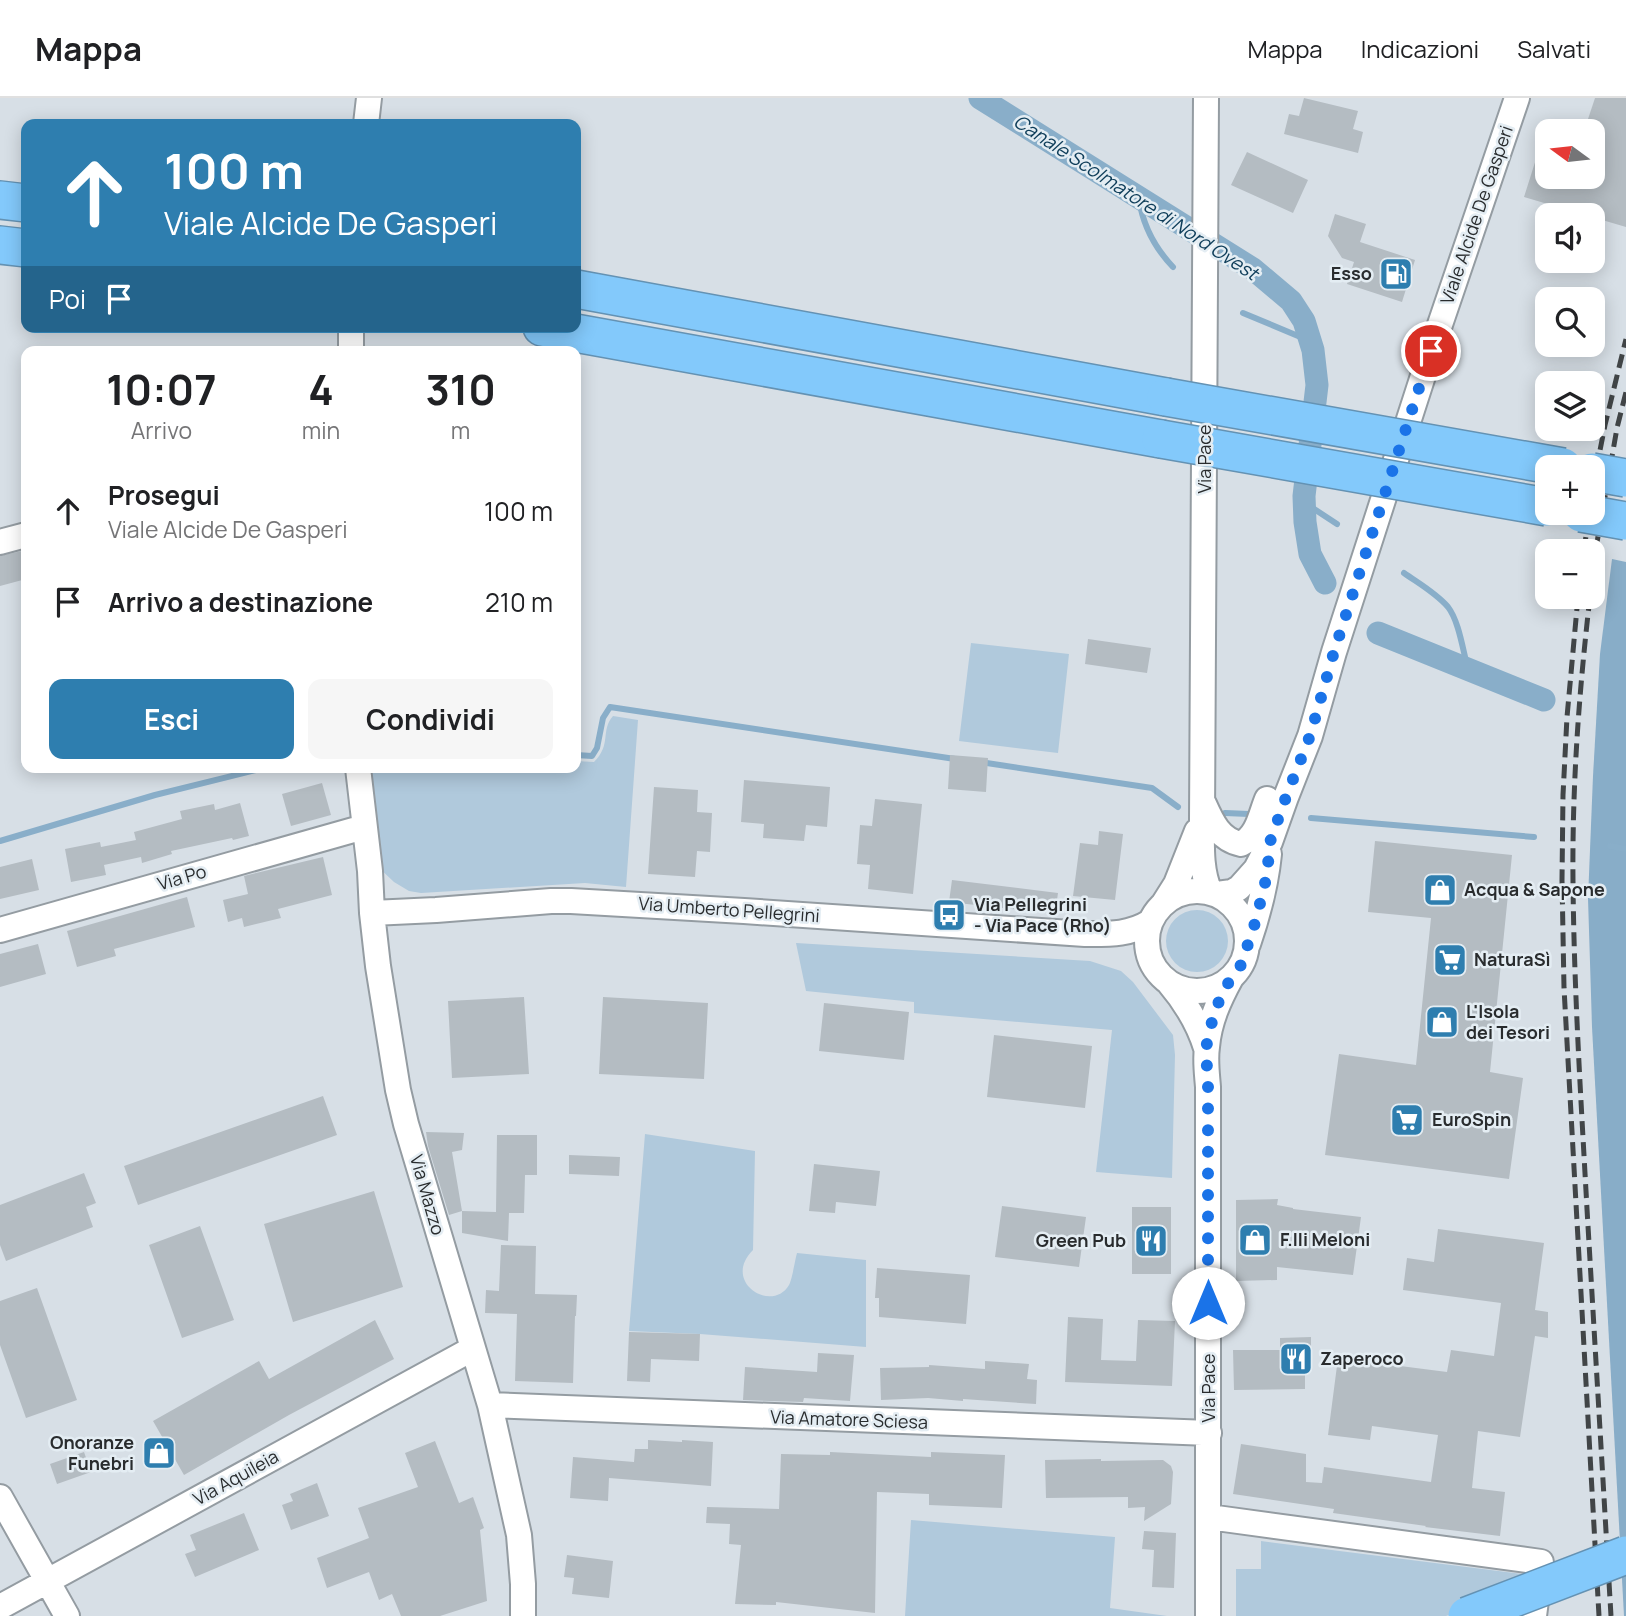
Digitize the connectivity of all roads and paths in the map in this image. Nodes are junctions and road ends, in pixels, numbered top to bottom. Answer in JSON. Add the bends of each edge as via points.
{"nodes":[{"id":1,"x":369,"y":98,"type":"edge"},
{"id":2,"x":1206,"y":98,"type":"edge"},
{"id":3,"x":1517,"y":98,"type":"edge"},
{"id":4,"x":367,"y":119,"type":"edge"},
{"id":5,"x":0,"y":200,"type":"edge"},
{"id":6,"x":21,"y":202,"type":"edge"},
{"id":7,"x":0,"y":245,"type":"edge"},
{"id":8,"x":21,"y":247,"type":"edge"},
{"id":9,"x":581,"y":290,"type":"edge"},
{"id":10,"x":575,"y":333,"type":"edge"},
{"id":11,"x":1535,"y":462,"type":"edge"},
{"id":12,"x":1605,"y":474,"type":"edge"},
{"id":13,"x":1626,"y":478,"type":"edge"},
{"id":14,"x":1535,"y":505,"type":"edge"},
{"id":15,"x":1605,"y":517,"type":"edge"},
{"id":16,"x":1626,"y":521,"type":"edge"},
{"id":17,"x":21,"y":536,"type":"edge"},
{"id":18,"x":0,"y":542,"type":"edge"},
{"id":19,"x":359,"y":773,"type":"edge"},
{"id":20,"x":1288,"y":787,"type":"junction"},
{"id":21,"x":1202,"y":810,"type":"junction"},
{"id":22,"x":364,"y":827,"type":"junction"},
{"id":23,"x":1270,"y":842,"type":"junction"},
{"id":24,"x":1213,"y":893,"type":"junction"},
{"id":25,"x":1157,"y":912,"type":"junction"},
{"id":26,"x":372,"y":913,"type":"junction"},
{"id":27,"x":0,"y":930,"type":"edge"},
{"id":28,"x":1085,"y":934,"type":"junction"},
{"id":29,"x":1247,"y":948,"type":"junction"},
{"id":30,"x":1149,"y":958,"type":"junction"},
{"id":31,"x":1231,"y":978,"type":"junction"},
{"id":32,"x":1168,"y":982,"type":"junction"},
{"id":33,"x":1206,"y":1049,"type":"junction"},
{"id":34,"x":472,"y":1349,"type":"junction"},
{"id":35,"x":490,"y":1405,"type":"junction"},
{"id":36,"x":1209,"y":1433,"type":"junction"},
{"id":37,"x":0,"y":1497,"type":"edge"},
{"id":38,"x":1209,"y":1517,"type":"junction"},
{"id":39,"x":1626,"y":1555,"type":"edge"},
{"id":40,"x":48,"y":1581,"type":"junction"},
{"id":41,"x":1626,"y":1582,"type":"edge"},
{"id":42,"x":0,"y":1607,"type":"edge"},
{"id":43,"x":518,"y":1615,"type":"edge"},
{"id":44,"x":67,"y":1616,"type":"edge"},
{"id":45,"x":1208,"y":1616,"type":"edge"},
{"id":46,"x":1467,"y":1616,"type":"edge"},
{"id":47,"x":1535,"y":1616,"type":"edge"}],
"edges":[{"from":1,"to":4,"type":"street"},
{"from":2,"to":21,"type":"street","name":"Via Pace"},
{"from":3,"to":20,"type":"street","name":"Viale Alcide De Gasperi","via":[[1334,652],[1301,733]]},
{"from":5,"to":6,"type":"highway"},
{"from":7,"to":8,"type":"highway"},
{"from":9,"to":11,"type":"highway","bridge":true},
{"from":10,"to":14,"type":"highway","bridge":true},
{"from":12,"to":13,"type":"highway","bridge":true},
{"from":15,"to":16,"type":"highway","bridge":true},
{"from":17,"to":18,"type":"street"},
{"from":19,"to":22,"type":"street","name":"Via Mazzo"},
{"from":20,"to":21,"type":"street","via":[[1284,779],[1276,784],[1257,828],[1241,844],[1227,839]]},
{"from":20,"to":23,"type":"street","name":"Viale Alcide De Gasperi"},
{"from":21,"to":24,"type":"street","name":"Via Pace","via":[[1205,881]]},
{"from":21,"to":25,"type":"street","name":"Via Pace","via":[[1176,884]]},
{"from":22,"to":26,"type":"street","name":"Via Mazzo"},
{"from":22,"to":27,"type":"street","name":"Via Po"},
{"from":23,"to":24,"type":"street","name":"Viale Alcide De Gasperi","via":[[1246,883],[1231,892]]},
{"from":23,"to":29,"type":"street","name":"Viale Alcide De Gasperi","via":[[1267,875]]},
{"from":24,"to":25,"type":"street","via":[[1194,890],[1178,894]]},
{"from":24,"to":29,"type":"street","via":[[1241,916]]},
{"from":25,"to":28,"type":"street","via":[[1139,929]]},
{"from":25,"to":30,"type":"street","via":[[1147,933]]},
{"from":26,"to":28,"type":"street","name":"Via Umberto Pellegrini","via":[[570,901]]},
{"from":26,"to":34,"type":"street","name":"Via Mazzo","via":[[406,1124]]},
{"from":28,"to":30,"type":"street"},
{"from":29,"to":31,"type":"street"},
{"from":30,"to":32,"type":"street"},
{"from":31,"to":32,"type":"street","via":[[1200,991],[1183,990]]},
{"from":31,"to":33,"type":"street","name":"Via Pace","via":[[1216,1009]]},
{"from":32,"to":33,"type":"street","name":"Via Pace","via":[[1194,1016]]},
{"from":33,"to":36,"type":"street","name":"Via Pace"},
{"from":34,"to":35,"type":"street","name":"Via Mazzo"},
{"from":34,"to":40,"type":"street","name":"Via Aquileia"},
{"from":35,"to":36,"type":"street","name":"Via Amatore Sciesa"},
{"from":35,"to":43,"type":"street","name":"Via Mazzo","via":[[519,1535],[522,1576]]},
{"from":36,"to":38,"type":"street","name":"Via Pace"},
{"from":37,"to":40,"type":"street"},
{"from":38,"to":45,"type":"street","name":"Via Pace"},
{"from":38,"to":47,"type":"street","via":[[1541,1562]]},
{"from":39,"to":46,"type":"highway","bridge":true},
{"from":40,"to":42,"type":"street","name":"Via Aquileia"},
{"from":40,"to":44,"type":"street"},
{"from":41,"to":47,"type":"highway"}]}
